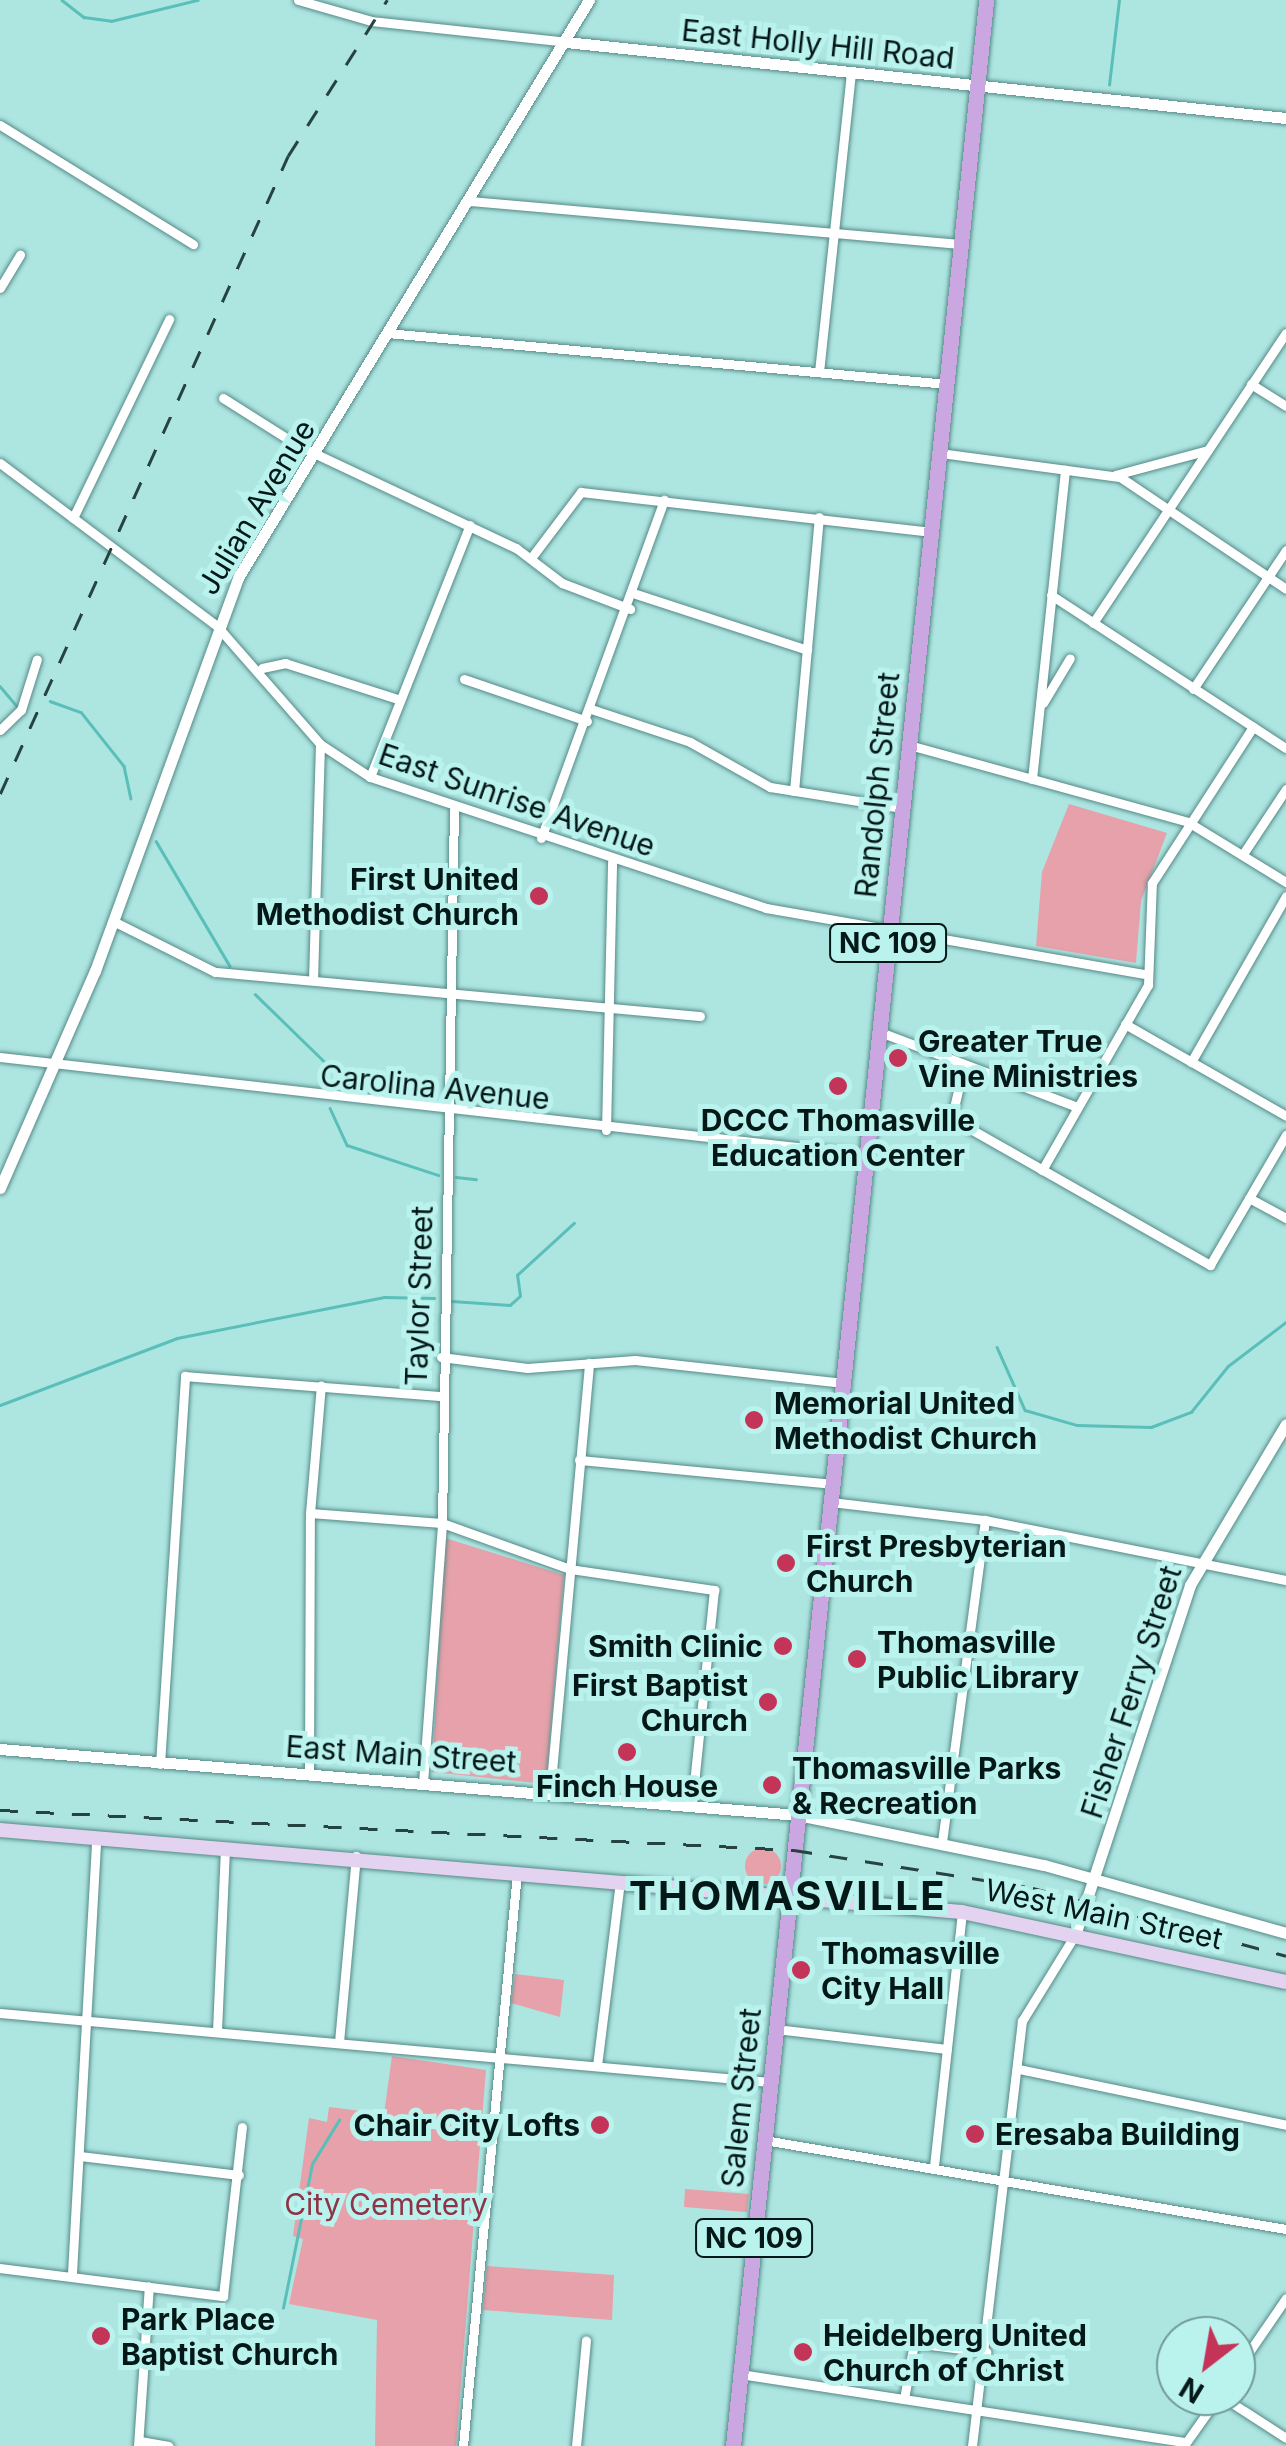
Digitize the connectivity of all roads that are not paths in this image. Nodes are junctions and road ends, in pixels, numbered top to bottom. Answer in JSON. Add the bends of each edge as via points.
{"nodes":[{"id":1,"x":298,"y":0,"type":"edge"},
{"id":2,"x":589,"y":0,"type":"edge"},
{"id":3,"x":986,"y":0,"type":"edge"},
{"id":4,"x":566,"y":42,"type":"junction"},
{"id":5,"x":850,"y":72,"type":"junction"},
{"id":6,"x":977,"y":87,"type":"junction"},
{"id":7,"x":1286,"y":118,"type":"edge"},
{"id":8,"x":0,"y":125,"type":"edge"},
{"id":9,"x":468,"y":202,"type":"junction"},
{"id":10,"x":835,"y":234,"type":"junction"},
{"id":11,"x":192,"y":244,"type":"dead end"},
{"id":12,"x":961,"y":244,"type":"junction"},
{"id":13,"x":20,"y":255,"type":"dead end"},
{"id":14,"x":0,"y":288,"type":"edge"},
{"id":15,"x":170,"y":319,"type":"dead end"},
{"id":16,"x":1286,"y":333,"type":"edge"},
{"id":17,"x":388,"y":334,"type":"junction"},
{"id":18,"x":819,"y":372,"type":"junction"},
{"id":19,"x":947,"y":384,"type":"junction"},
{"id":20,"x":1251,"y":384,"type":"junction"},
{"id":21,"x":223,"y":398,"type":"dead end"},
{"id":22,"x":1286,"y":406,"type":"edge"},
{"id":23,"x":1210,"y":449,"type":"junction"},
{"id":24,"x":316,"y":454,"type":"junction"},
{"id":25,"x":940,"y":454,"type":"junction"},
{"id":26,"x":0,"y":463,"type":"edge"},
{"id":27,"x":1064,"y":470,"type":"junction"},
{"id":28,"x":1114,"y":475,"type":"junction"},
{"id":29,"x":664,"y":500,"type":"junction"},
{"id":30,"x":1169,"y":510,"type":"junction"},
{"id":31,"x":73,"y":518,"type":"junction"},
{"id":32,"x":819,"y":518,"type":"junction"},
{"id":33,"x":470,"y":526,"type":"junction"},
{"id":34,"x":932,"y":532,"type":"junction"},
{"id":35,"x":1286,"y":550,"type":"edge"},
{"id":36,"x":531,"y":558,"type":"junction"},
{"id":37,"x":1268,"y":577,"type":"junction"},
{"id":38,"x":1286,"y":589,"type":"edge"},
{"id":39,"x":636,"y":594,"type":"junction"},
{"id":40,"x":1050,"y":595,"type":"junction"},
{"id":41,"x":630,"y":609,"type":"junction"},
{"id":42,"x":1094,"y":623,"type":"junction"},
{"id":43,"x":216,"y":625,"type":"junction"},
{"id":44,"x":807,"y":650,"type":"junction"},
{"id":45,"x":36,"y":658,"type":"dead end"},
{"id":46,"x":1070,"y":658,"type":"dead end"},
{"id":47,"x":262,"y":668,"type":"junction"},
{"id":48,"x":464,"y":679,"type":"dead end"},
{"id":49,"x":1193,"y":688,"type":"junction"},
{"id":50,"x":398,"y":699,"type":"junction"},
{"id":51,"x":1041,"y":706,"type":"junction"},
{"id":52,"x":591,"y":709,"type":"junction"},
{"id":53,"x":586,"y":721,"type":"junction"},
{"id":54,"x":1253,"y":727,"type":"junction"},
{"id":55,"x":0,"y":730,"type":"edge"},
{"id":56,"x":320,"y":744,"type":"junction"},
{"id":57,"x":910,"y":745,"type":"junction"},
{"id":58,"x":1286,"y":748,"type":"edge"},
{"id":59,"x":370,"y":777,"type":"junction"},
{"id":60,"x":1032,"y":779,"type":"junction"},
{"id":61,"x":1286,"y":789,"type":"edge"},
{"id":62,"x":794,"y":791,"type":"junction"},
{"id":63,"x":902,"y":808,"type":"junction"},
{"id":64,"x":454,"y":810,"type":"junction"},
{"id":65,"x":1188,"y":822,"type":"junction"},
{"id":66,"x":540,"y":838,"type":"junction"},
{"id":67,"x":1243,"y":854,"type":"junction"},
{"id":68,"x":612,"y":862,"type":"junction"},
{"id":69,"x":1286,"y":882,"type":"edge"},
{"id":70,"x":1286,"y":896,"type":"edge"},
{"id":71,"x":113,"y":921,"type":"junction"},
{"id":72,"x":889,"y":927,"type":"junction"},
{"id":73,"x":1143,"y":974,"type":"junction"},
{"id":74,"x":314,"y":980,"type":"junction"},
{"id":75,"x":450,"y":992,"type":"junction"},
{"id":76,"x":610,"y":1006,"type":"junction"},
{"id":77,"x":700,"y":1016,"type":"dead end"},
{"id":78,"x":1125,"y":1024,"type":"junction"},
{"id":79,"x":880,"y":1032,"type":"junction"},
{"id":80,"x":0,"y":1057,"type":"edge"},
{"id":81,"x":1191,"y":1062,"type":"junction"},
{"id":82,"x":57,"y":1065,"type":"junction"},
{"id":83,"x":964,"y":1066,"type":"junction"},
{"id":84,"x":1077,"y":1107,"type":"junction"},
{"id":85,"x":447,"y":1114,"type":"junction"},
{"id":86,"x":1286,"y":1116,"type":"edge"},
{"id":87,"x":606,"y":1130,"type":"junction"},
{"id":88,"x":1286,"y":1135,"type":"edge"},
{"id":89,"x":866,"y":1154,"type":"junction"},
{"id":90,"x":1042,"y":1170,"type":"junction"},
{"id":91,"x":0,"y":1188,"type":"edge"},
{"id":92,"x":1249,"y":1198,"type":"junction"},
{"id":93,"x":1286,"y":1218,"type":"edge"},
{"id":94,"x":442,"y":1357,"type":"junction"},
{"id":95,"x":588,"y":1363,"type":"junction"},
{"id":96,"x":844,"y":1383,"type":"junction"},
{"id":97,"x":321,"y":1386,"type":"junction"},
{"id":98,"x":441,"y":1396,"type":"junction"},
{"id":99,"x":1286,"y":1424,"type":"edge"},
{"id":100,"x":579,"y":1460,"type":"junction"},
{"id":101,"x":832,"y":1484,"type":"junction"},
{"id":102,"x":831,"y":1502,"type":"junction"},
{"id":103,"x":310,"y":1514,"type":"junction"},
{"id":104,"x":985,"y":1520,"type":"junction"},
{"id":105,"x":442,"y":1523,"type":"junction"},
{"id":106,"x":1201,"y":1561,"type":"junction"},
{"id":107,"x":570,"y":1570,"type":"junction"},
{"id":108,"x":1286,"y":1580,"type":"edge"},
{"id":109,"x":0,"y":1749,"type":"edge"},
{"id":110,"x":160,"y":1764,"type":"junction"},
{"id":111,"x":309,"y":1773,"type":"junction"},
{"id":112,"x":423,"y":1783,"type":"junction"},
{"id":113,"x":550,"y":1794,"type":"junction"},
{"id":114,"x":692,"y":1804,"type":"junction"},
{"id":115,"x":798,"y":1814,"type":"junction"},
{"id":116,"x":0,"y":1830,"type":"edge"},
{"id":117,"x":96,"y":1834,"type":"junction"},
{"id":118,"x":942,"y":1842,"type":"junction"},
{"id":119,"x":225,"y":1844,"type":"junction"},
{"id":120,"x":356,"y":1856,"type":"junction"},
{"id":121,"x":517,"y":1870,"type":"junction"},
{"id":122,"x":620,"y":1879,"type":"junction"},
{"id":123,"x":1096,"y":1880,"type":"junction"},
{"id":124,"x":790,"y":1894,"type":"junction"},
{"id":125,"x":962,"y":1912,"type":"junction"},
{"id":126,"x":1286,"y":1933,"type":"edge"},
{"id":127,"x":1075,"y":1935,"type":"junction"},
{"id":128,"x":1286,"y":1982,"type":"edge"},
{"id":129,"x":0,"y":2013,"type":"edge"},
{"id":130,"x":88,"y":2018,"type":"junction"},
{"id":131,"x":775,"y":2030,"type":"junction"},
{"id":132,"x":217,"y":2031,"type":"junction"},
{"id":133,"x":340,"y":2042,"type":"junction"},
{"id":134,"x":947,"y":2049,"type":"junction"},
{"id":135,"x":497,"y":2056,"type":"junction"},
{"id":136,"x":598,"y":2066,"type":"junction"},
{"id":137,"x":1019,"y":2069,"type":"junction"},
{"id":138,"x":770,"y":2082,"type":"junction"},
{"id":139,"x":1286,"y":2125,"type":"edge"},
{"id":140,"x":242,"y":2127,"type":"dead end"},
{"id":141,"x":764,"y":2140,"type":"junction"},
{"id":142,"x":80,"y":2156,"type":"junction"},
{"id":143,"x":934,"y":2166,"type":"junction"},
{"id":144,"x":239,"y":2175,"type":"junction"},
{"id":145,"x":1007,"y":2179,"type":"junction"},
{"id":146,"x":1286,"y":2229,"type":"edge"},
{"id":147,"x":0,"y":2268,"type":"edge"},
{"id":148,"x":72,"y":2274,"type":"junction"},
{"id":149,"x":149,"y":2286,"type":"junction"},
{"id":150,"x":1286,"y":2298,"type":"edge"},
{"id":151,"x":586,"y":2340,"type":"dead end"},
{"id":152,"x":1256,"y":2342,"type":"edge"},
{"id":153,"x":986,"y":2352,"type":"junction"},
{"id":154,"x":740,"y":2374,"type":"junction"},
{"id":155,"x":904,"y":2399,"type":"junction"},
{"id":156,"x":979,"y":2410,"type":"junction"},
{"id":157,"x":1205,"y":2416,"type":"edge"},
{"id":158,"x":1251,"y":2416,"type":"edge"},
{"id":159,"x":1286,"y":2438,"type":"edge"},
{"id":160,"x":139,"y":2443,"type":"edge"},
{"id":161,"x":1185,"y":2444,"type":"edge"},
{"id":162,"x":169,"y":2446,"type":"edge"},
{"id":163,"x":463,"y":2446,"type":"edge"},
{"id":164,"x":576,"y":2446,"type":"edge"},
{"id":165,"x":733,"y":2446,"type":"edge"},
{"id":166,"x":972,"y":2446,"type":"edge"}],
"edges":[{"from":1,"to":4,"type":"street","name":"East Holly Hill Road","via":[[371,21]]},
{"from":2,"to":4,"type":"street","name":"Julian Avenue"},
{"from":3,"to":6,"type":"main road","name":"Randolph Street","number":"NC 109"},
{"from":4,"to":5,"type":"street","name":"East Holly Hill Road"},
{"from":4,"to":9,"type":"street","name":"Julian Avenue"},
{"from":5,"to":6,"type":"street","name":"East Holly Hill Road"},
{"from":5,"to":10,"type":"street"},
{"from":6,"to":7,"type":"street","name":"East Holly Hill Road"},
{"from":6,"to":12,"type":"main road","name":"Randolph Street","number":"NC 109"},
{"from":8,"to":11,"type":"street"},
{"from":9,"to":10,"type":"street"},
{"from":9,"to":17,"type":"street","name":"Julian Avenue"},
{"from":10,"to":12,"type":"street"},
{"from":10,"to":18,"type":"street"},
{"from":12,"to":19,"type":"main road","name":"Randolph Street","number":"NC 109"},
{"from":13,"to":14,"type":"street"},
{"from":15,"to":31,"type":"street"},
{"from":16,"to":20,"type":"street"},
{"from":17,"to":18,"type":"street"},
{"from":17,"to":24,"type":"street","name":"Julian Avenue"},
{"from":18,"to":19,"type":"street"},
{"from":19,"to":25,"type":"main road","name":"Randolph Street","number":"NC 109"},
{"from":20,"to":22,"type":"street"},
{"from":20,"to":23,"type":"street"},
{"from":21,"to":24,"type":"street"},
{"from":23,"to":28,"type":"street"},
{"from":23,"to":30,"type":"street"},
{"from":24,"to":33,"type":"street"},
{"from":24,"to":43,"type":"street","name":"Julian Avenue"},
{"from":25,"to":27,"type":"street"},
{"from":25,"to":34,"type":"main road","name":"Randolph Street","number":"NC 109"},
{"from":26,"to":31,"type":"street","name":"East Sunrise Avenue"},
{"from":27,"to":28,"type":"street"},
{"from":27,"to":40,"type":"street"},
{"from":28,"to":30,"type":"street"},
{"from":29,"to":32,"type":"street"},
{"from":29,"to":36,"type":"street","via":[[574,494]]},
{"from":29,"to":39,"type":"street"},
{"from":30,"to":37,"type":"street"},
{"from":30,"to":42,"type":"street"},
{"from":31,"to":43,"type":"street","name":"East Sunrise Avenue"},
{"from":32,"to":34,"type":"street"},
{"from":32,"to":44,"type":"street"},
{"from":33,"to":36,"type":"street"},
{"from":33,"to":50,"type":"street"},
{"from":34,"to":57,"type":"main road","name":"Randolph Street","number":"NC 109"},
{"from":35,"to":37,"type":"street"},
{"from":36,"to":41,"type":"street","via":[[562,583]]},
{"from":37,"to":38,"type":"street"},
{"from":37,"to":49,"type":"street"},
{"from":39,"to":41,"type":"street"},
{"from":39,"to":44,"type":"street"},
{"from":40,"to":42,"type":"street"},
{"from":40,"to":51,"type":"street"},
{"from":41,"to":52,"type":"street"},
{"from":42,"to":49,"type":"street"},
{"from":43,"to":47,"type":"street","name":"East Sunrise Avenue"},
{"from":43,"to":71,"type":"street","name":"Julian Avenue"},
{"from":44,"to":62,"type":"street"},
{"from":45,"to":55,"type":"street","via":[[21,710]]},
{"from":46,"to":51,"type":"street"},
{"from":47,"to":50,"type":"street","via":[[285,663]]},
{"from":47,"to":56,"type":"street","name":"East Sunrise Avenue"},
{"from":48,"to":53,"type":"street"},
{"from":49,"to":54,"type":"street"},
{"from":50,"to":59,"type":"street"},
{"from":51,"to":60,"type":"street"},
{"from":52,"to":53,"type":"street"},
{"from":52,"to":62,"type":"street"},
{"from":53,"to":66,"type":"street"},
{"from":54,"to":58,"type":"street"},
{"from":54,"to":65,"type":"street"},
{"from":56,"to":59,"type":"street","name":"East Sunrise Avenue"},
{"from":56,"to":74,"type":"street"},
{"from":57,"to":60,"type":"street"},
{"from":57,"to":63,"type":"main road","name":"Randolph Street","number":"NC 109"},
{"from":59,"to":64,"type":"street","name":"East Sunrise Avenue"},
{"from":60,"to":65,"type":"street"},
{"from":61,"to":67,"type":"street"},
{"from":62,"to":63,"type":"street"},
{"from":63,"to":72,"type":"main road","name":"Randolph Street","number":"NC 109"},
{"from":64,"to":66,"type":"street","name":"East Sunrise Avenue"},
{"from":64,"to":75,"type":"street","name":"Taylor Street"},
{"from":65,"to":67,"type":"street"},
{"from":65,"to":73,"type":"street","via":[[1148,896]]},
{"from":66,"to":68,"type":"street","name":"East Sunrise Avenue"},
{"from":67,"to":69,"type":"street"},
{"from":68,"to":72,"type":"street","name":"East Sunrise Avenue","via":[[766,908]]},
{"from":68,"to":76,"type":"street"},
{"from":70,"to":81,"type":"street"},
{"from":71,"to":74,"type":"street","via":[[200,968]]},
{"from":71,"to":82,"type":"street","name":"Julian Avenue"},
{"from":72,"to":73,"type":"street","name":"East Sunrise Avenue"},
{"from":72,"to":79,"type":"main road","name":"Randolph Street","number":"NC 109"},
{"from":73,"to":78,"type":"street","via":[[1148,985]]},
{"from":74,"to":75,"type":"street"},
{"from":75,"to":76,"type":"street"},
{"from":75,"to":85,"type":"street","name":"Taylor Street"},
{"from":76,"to":77,"type":"street"},
{"from":76,"to":87,"type":"street"},
{"from":78,"to":81,"type":"street"},
{"from":78,"to":84,"type":"street"},
{"from":79,"to":83,"type":"street"},
{"from":79,"to":89,"type":"main road","name":"Randolph Street","number":"NC 109"},
{"from":80,"to":82,"type":"street","name":"Carolina Avenue"},
{"from":81,"to":86,"type":"street"},
{"from":82,"to":85,"type":"street","name":"Carolina Avenue"},
{"from":82,"to":91,"type":"street","name":"Julian Avenue"},
{"from":83,"to":84,"type":"street"},
{"from":83,"to":90,"type":"street","via":[[955,1118]]},
{"from":84,"to":90,"type":"street"},
{"from":85,"to":87,"type":"street","name":"Carolina Avenue"},
{"from":85,"to":94,"type":"street","name":"Taylor Street"},
{"from":87,"to":89,"type":"street","name":"Carolina Avenue"},
{"from":88,"to":92,"type":"street"},
{"from":89,"to":96,"type":"main road","name":"Randolph Street","number":"NC 109"},
{"from":90,"to":92,"type":"street","via":[[1210,1266]]},
{"from":92,"to":93,"type":"street"},
{"from":94,"to":95,"type":"street","via":[[527,1368]]},
{"from":94,"to":98,"type":"street","name":"Taylor Street"},
{"from":95,"to":96,"type":"street","via":[[635,1360]]},
{"from":95,"to":100,"type":"street"},
{"from":96,"to":101,"type":"main road","name":"Randolph Street","number":"NC 109"},
{"from":97,"to":98,"type":"street"},
{"from":97,"to":103,"type":"street"},
{"from":97,"to":110,"type":"street","via":[[185,1376]]},
{"from":98,"to":105,"type":"street","name":"Taylor Street"},
{"from":99,"to":106,"type":"street","name":"Fisher Ferry Street"},
{"from":100,"to":101,"type":"street"},
{"from":100,"to":107,"type":"street"},
{"from":101,"to":102,"type":"main road","name":"Randolph Street","number":"NC 109"},
{"from":102,"to":104,"type":"street"},
{"from":102,"to":115,"type":"main road","name":"Randolph Street","number":"NC 109"},
{"from":103,"to":105,"type":"street"},
{"from":103,"to":111,"type":"street"},
{"from":104,"to":106,"type":"street"},
{"from":104,"to":118,"type":"street","via":[[962,1744]]},
{"from":105,"to":107,"type":"street"},
{"from":105,"to":112,"type":"street","name":"Taylor Street"},
{"from":106,"to":108,"type":"street"},
{"from":106,"to":123,"type":"street","name":"Fisher Ferry Street"},
{"from":107,"to":113,"type":"street"},
{"from":107,"to":114,"type":"street","via":[[714,1590]]},
{"from":109,"to":110,"type":"street","name":"East Main Street"},
{"from":110,"to":111,"type":"street","name":"East Main Street"},
{"from":111,"to":112,"type":"street","name":"East Main Street"},
{"from":112,"to":113,"type":"street","name":"East Main Street"},
{"from":113,"to":114,"type":"street","name":"East Main Street"},
{"from":114,"to":115,"type":"street","name":"East Main Street"},
{"from":115,"to":118,"type":"street","name":"West Main Street"},
{"from":115,"to":124,"type":"main road","name":"Salem Street","number":"NC 109"},
{"from":116,"to":117,"type":"main road"},
{"from":117,"to":119,"type":"main road"},
{"from":117,"to":130,"type":"street"},
{"from":118,"to":123,"type":"street","name":"West Main Street"},
{"from":119,"to":120,"type":"main road"},
{"from":119,"to":132,"type":"street"},
{"from":120,"to":121,"type":"main road"},
{"from":120,"to":133,"type":"street"},
{"from":121,"to":122,"type":"main road"},
{"from":121,"to":135,"type":"street"},
{"from":122,"to":124,"type":"main road"},
{"from":122,"to":136,"type":"street"},
{"from":123,"to":126,"type":"street","name":"West Main Street"},
{"from":123,"to":127,"type":"street","name":"Fisher Ferry Street"},
{"from":124,"to":125,"type":"main road","name":"West Main Street"},
{"from":124,"to":131,"type":"main road","name":"Salem Street","number":"NC 109"},
{"from":125,"to":127,"type":"main road","name":"West Main Street"},
{"from":125,"to":134,"type":"street"},
{"from":127,"to":128,"type":"main road","name":"West Main Street"},
{"from":127,"to":137,"type":"street","via":[[1027,2009]]},
{"from":129,"to":130,"type":"street"},
{"from":130,"to":132,"type":"street"},
{"from":130,"to":142,"type":"street"},
{"from":131,"to":134,"type":"street"},
{"from":131,"to":138,"type":"main road","name":"Salem Street","number":"NC 109"},
{"from":132,"to":133,"type":"street"},
{"from":133,"to":135,"type":"street"},
{"from":134,"to":143,"type":"street"},
{"from":135,"to":136,"type":"street"},
{"from":135,"to":163,"type":"street"},
{"from":136,"to":138,"type":"street"},
{"from":137,"to":139,"type":"street"},
{"from":137,"to":145,"type":"street"},
{"from":138,"to":141,"type":"main road","name":"Salem Street","number":"NC 109"},
{"from":140,"to":144,"type":"street"},
{"from":141,"to":143,"type":"street"},
{"from":141,"to":154,"type":"main road","name":"Salem Street","number":"NC 109"},
{"from":142,"to":144,"type":"street"},
{"from":142,"to":148,"type":"street"},
{"from":143,"to":145,"type":"street"},
{"from":144,"to":149,"type":"street","via":[[223,2296]]},
{"from":145,"to":146,"type":"street"},
{"from":145,"to":153,"type":"street"},
{"from":147,"to":148,"type":"street"},
{"from":148,"to":149,"type":"street"},
{"from":149,"to":160,"type":"street"},
{"from":150,"to":152,"type":"street"},
{"from":151,"to":164,"type":"street"},
{"from":153,"to":155,"type":"street","via":[[914,2344]]},
{"from":153,"to":156,"type":"street"},
{"from":154,"to":155,"type":"street"},
{"from":154,"to":165,"type":"main road","name":"Salem Street","number":"NC 109"},
{"from":155,"to":156,"type":"street"},
{"from":156,"to":161,"type":"street"},
{"from":156,"to":166,"type":"street"},
{"from":157,"to":161,"type":"street"},
{"from":158,"to":159,"type":"street"},
{"from":160,"to":162,"type":"street"}]}
